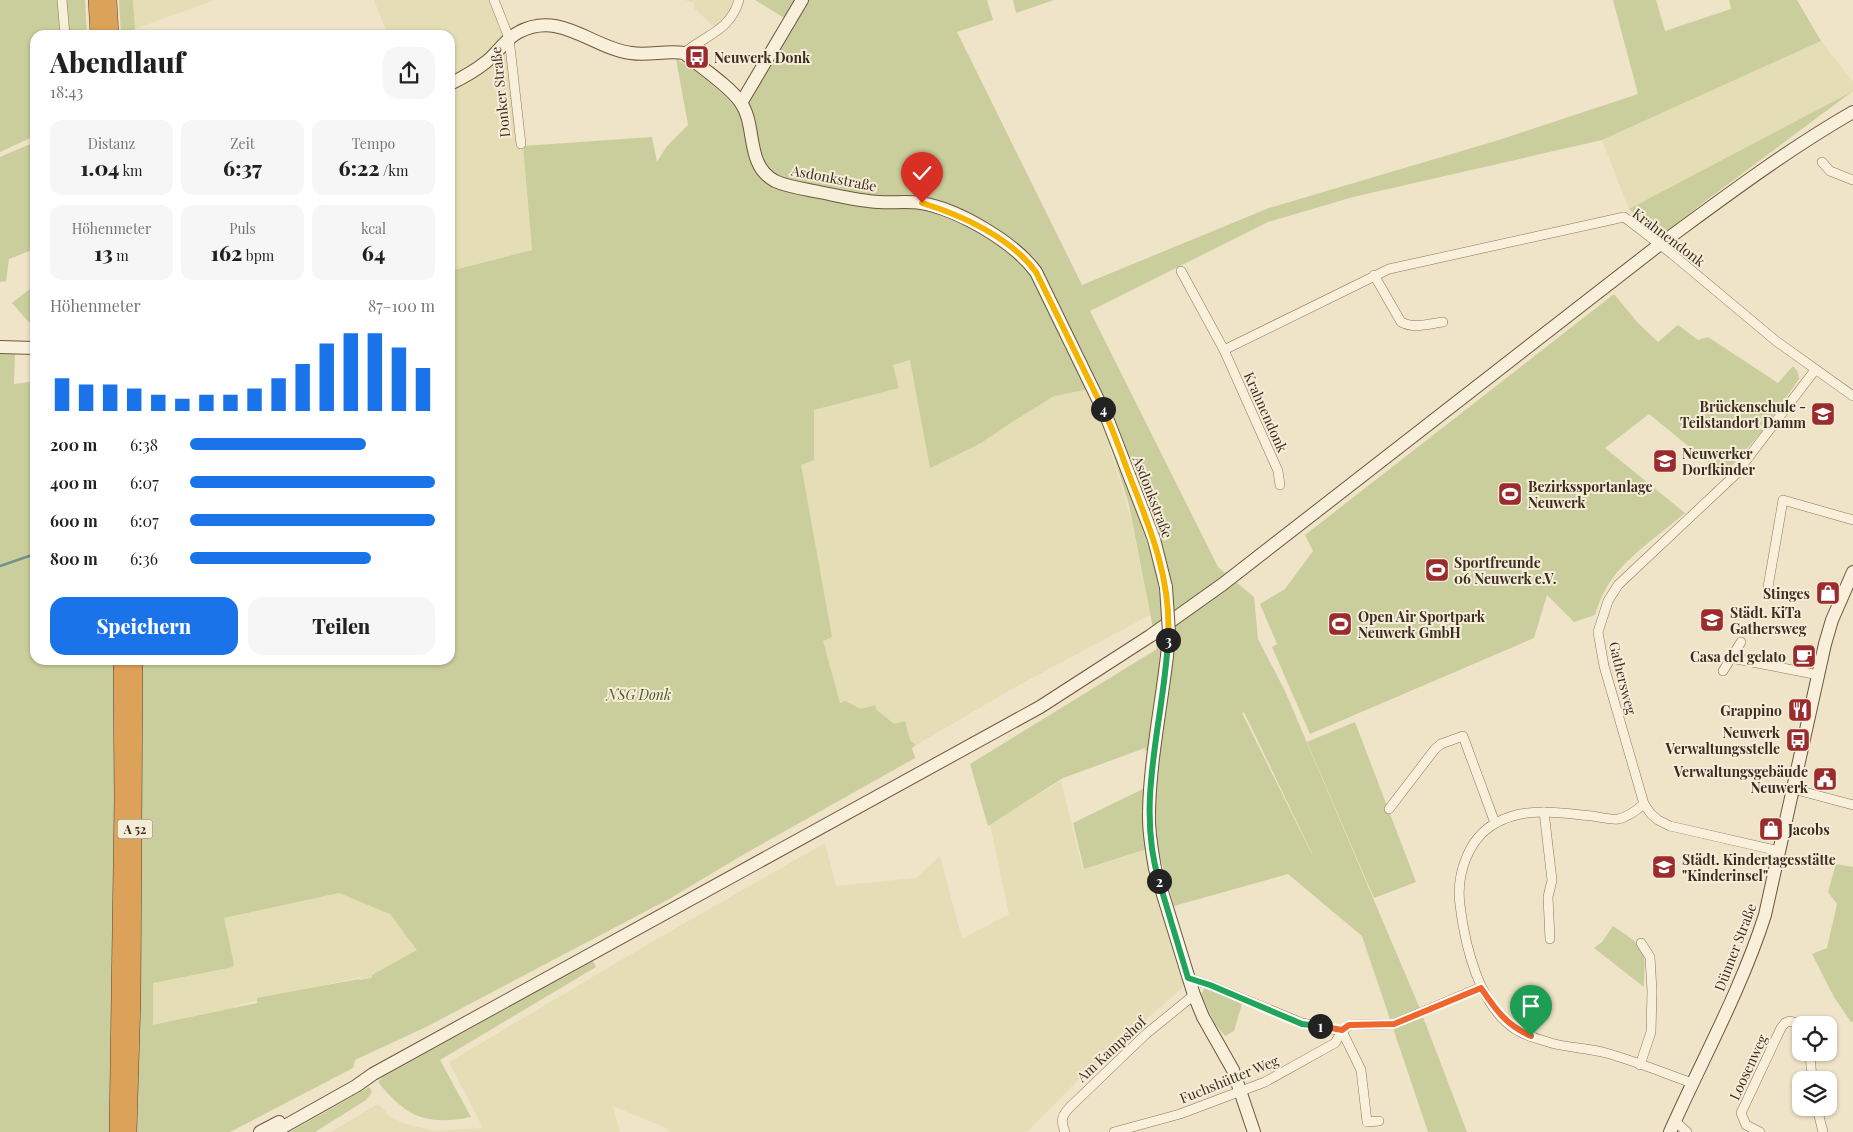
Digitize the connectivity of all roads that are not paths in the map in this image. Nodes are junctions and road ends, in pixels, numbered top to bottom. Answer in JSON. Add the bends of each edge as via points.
{"nodes":[{"id":1,"x":62,"y":0,"type":"edge"},
{"id":2,"x":96,"y":0,"type":"edge"},
{"id":3,"x":109,"y":0,"type":"edge"},
{"id":4,"x":494,"y":0,"type":"edge"},
{"id":5,"x":739,"y":0,"type":"edge"},
{"id":6,"x":802,"y":0,"type":"edge"},
{"id":7,"x":65,"y":30,"type":"edge"},
{"id":8,"x":98,"y":30,"type":"edge"},
{"id":9,"x":111,"y":30,"type":"edge"},
{"id":10,"x":509,"y":38,"type":"junction"},
{"id":11,"x":684,"y":53,"type":"junction"},
{"id":12,"x":455,"y":81,"type":"edge"},
{"id":13,"x":741,"y":103,"type":"junction"},
{"id":14,"x":1853,"y":112,"type":"edge"},
{"id":15,"x":521,"y":144,"type":"dead end"},
{"id":16,"x":1822,"y":162,"type":"dead end"},
{"id":17,"x":1853,"y":180,"type":"edge"},
{"id":18,"x":1659,"y":245,"type":"junction"},
{"id":19,"x":1181,"y":271,"type":"dead end"},
{"id":20,"x":1374,"y":275,"type":"junction"},
{"id":21,"x":1443,"y":322,"type":"dead end"},
{"id":22,"x":0,"y":347,"type":"edge"},
{"id":23,"x":30,"y":348,"type":"edge"},
{"id":24,"x":1224,"y":350,"type":"junction"},
{"id":25,"x":1815,"y":370,"type":"junction"},
{"id":26,"x":1853,"y":396,"type":"edge"},
{"id":27,"x":1280,"y":485,"type":"dead end"},
{"id":28,"x":1853,"y":520,"type":"edge"},
{"id":29,"x":1853,"y":572,"type":"edge"},
{"id":30,"x":1768,"y":587,"type":"dead end"},
{"id":31,"x":1741,"y":642,"type":"dead end"},
{"id":32,"x":1731,"y":658,"type":"junction"},
{"id":33,"x":121,"y":665,"type":"edge"},
{"id":34,"x":135,"y":665,"type":"edge"},
{"id":35,"x":1724,"y":671,"type":"dead end"},
{"id":36,"x":1819,"y":675,"type":"junction"},
{"id":37,"x":1793,"y":789,"type":"junction"},
{"id":38,"x":1644,"y":804,"type":"junction"},
{"id":39,"x":1853,"y":805,"type":"edge"},
{"id":40,"x":1389,"y":809,"type":"dead end"},
{"id":41,"x":1544,"y":812,"type":"junction"},
{"id":42,"x":1495,"y":823,"type":"junction"},
{"id":43,"x":1779,"y":851,"type":"junction"},
{"id":44,"x":1550,"y":939,"type":"dead end"},
{"id":45,"x":1641,"y":944,"type":"dead end"},
{"id":46,"x":1188,"y":978,"type":"junction"},
{"id":47,"x":1481,"y":988,"type":"junction"},
{"id":48,"x":1194,"y":995,"type":"junction"},
{"id":49,"x":1792,"y":1022,"type":"edge"},
{"id":50,"x":1342,"y":1030,"type":"junction"},
{"id":51,"x":1640,"y":1065,"type":"junction"},
{"id":52,"x":373,"y":1074,"type":"junction"},
{"id":53,"x":1692,"y":1083,"type":"junction"},
{"id":54,"x":130,"y":1089,"type":"junction"},
{"id":55,"x":1241,"y":1090,"type":"junction"},
{"id":56,"x":1819,"y":1116,"type":"edge"},
{"id":57,"x":1379,"y":1121,"type":"dead end"},
{"id":58,"x":1673,"y":1126,"type":"edge"},
{"id":59,"x":116,"y":1132,"type":"edge"},
{"id":60,"x":129,"y":1132,"type":"edge"},
{"id":61,"x":136,"y":1132,"type":"edge"},
{"id":62,"x":260,"y":1132,"type":"edge"},
{"id":63,"x":274,"y":1132,"type":"edge"},
{"id":64,"x":1065,"y":1132,"type":"edge"},
{"id":65,"x":1114,"y":1132,"type":"edge"},
{"id":66,"x":1254,"y":1132,"type":"edge"},
{"id":67,"x":1687,"y":1132,"type":"edge"},
{"id":68,"x":1760,"y":1132,"type":"edge"},
{"id":69,"x":1822,"y":1132,"type":"edge"}],
"edges":[{"from":1,"to":7,"type":"street"},
{"from":2,"to":8,"type":"highway"},
{"from":3,"to":9,"type":"highway"},
{"from":4,"to":10,"type":"street"},
{"from":5,"to":11,"type":"street","via":[[725,26]]},
{"from":6,"to":13,"type":"street"},
{"from":10,"to":11,"type":"street","name":"Donker Straße","via":[[520,31],[547,24],[561,26],[630,53]]},
{"from":10,"to":12,"type":"street","name":"Donker Straße","via":[[486,62]]},
{"from":10,"to":15,"type":"street","name":"Donker Straße"},
{"from":11,"to":13,"type":"street"},
{"from":13,"to":46,"type":"street","name":"Asdonkstraße","bridge":true,"via":[[759,165],[775,181],[854,199],[922,203],[939,208],[979,226],[1009,246],[1036,272],[1107,418],[1162,565],[1169,632],[1149,830],[1155,869]]},
{"from":14,"to":18,"type":"street","via":[[1820,131]]},
{"from":16,"to":17,"type":"street","via":[[1830,171]]},
{"from":18,"to":20,"type":"street","name":"Krahnendonk","via":[[1624,217],[1413,263]]},
{"from":18,"to":25,"type":"street","name":"Krahnendonk"},
{"from":18,"to":52,"type":"street","via":[[1223,584],[1091,676],[970,746]]},
{"from":19,"to":24,"type":"street","name":"Krahnendonk"},
{"from":20,"to":21,"type":"street","via":[[1400,322],[1407,326]]},
{"from":20,"to":24,"type":"street","name":"Krahnendonk"},
{"from":22,"to":23,"type":"street"},
{"from":24,"to":27,"type":"street","name":"Krahnendonk","via":[[1278,471]]},
{"from":25,"to":26,"type":"street","name":"Krahnendonk"},
{"from":25,"to":38,"type":"street","name":"Gathersweg","via":[[1734,475],[1618,585],[1608,600],[1598,632],[1604,666]]},
{"from":28,"to":30,"type":"street","via":[[1783,500]]},
{"from":29,"to":36,"type":"street","name":"Dünner Straße","via":[[1832,620]]},
{"from":31,"to":32,"type":"street"},
{"from":32,"to":35,"type":"street"},
{"from":32,"to":36,"type":"street"},
{"from":33,"to":59,"type":"highway","number":"A 52"},
{"from":34,"to":54,"type":"highway","number":"A 52"},
{"from":36,"to":37,"type":"street","name":"Dünner Straße"},
{"from":37,"to":39,"type":"street"},
{"from":37,"to":43,"type":"street","name":"Dünner Straße"},
{"from":38,"to":41,"type":"street","via":[[1632,814],[1618,819]]},
{"from":38,"to":43,"type":"street","name":"Gathersweg","via":[[1658,820],[1670,826]]},
{"from":40,"to":42,"type":"street","via":[[1435,749],[1463,736]]},
{"from":41,"to":42,"type":"street","via":[[1510,817]]},
{"from":41,"to":44,"type":"street","via":[[1552,880],[1548,897]]},
{"from":42,"to":47,"type":"street","via":[[1472,847],[1460,885],[1463,926]]},
{"from":43,"to":53,"type":"street","name":"Dünner Straße","via":[[1765,915],[1755,943]]},
{"from":45,"to":51,"type":"street","via":[[1650,957],[1652,999],[1651,1032]]},
{"from":46,"to":48,"type":"street","name":"Asdonkstraße"},
{"from":46,"to":50,"type":"street","via":[[1302,1024]]},
{"from":47,"to":50,"type":"street","via":[[1394,1024],[1349,1025]]},
{"from":47,"to":51,"type":"street","via":[[1502,1017],[1516,1029],[1553,1044],[1605,1053]]},
{"from":48,"to":55,"type":"street","name":"Asdonkstraße","via":[[1234,1070]]},
{"from":48,"to":64,"type":"street","name":"Am Kampshof","via":[[1146,1034],[1067,1110],[1062,1119]]},
{"from":49,"to":68,"type":"street","name":"Loosenweg","via":[[1785,1023],[1782,1028],[1741,1113],[1746,1125]]},
{"from":50,"to":55,"type":"street","name":"Fuchshütter Weg","via":[[1335,1043],[1265,1082]]},
{"from":50,"to":57,"type":"street","via":[[1361,1070],[1367,1122]]},
{"from":51,"to":53,"type":"street"},
{"from":52,"to":62,"type":"street"},
{"from":52,"to":63,"type":"street"},
{"from":53,"to":58,"type":"street","name":"Dünner Straße"},
{"from":54,"to":60,"type":"highway","number":"A 52"},
{"from":54,"to":61,"type":"highway"},
{"from":55,"to":65,"type":"street","name":"Fuchshütter Weg","via":[[1180,1114]]},
{"from":55,"to":66,"type":"street","name":"Asdonkstraße"},
{"from":56,"to":69,"type":"street"},
{"from":58,"to":67,"type":"street"}]}
